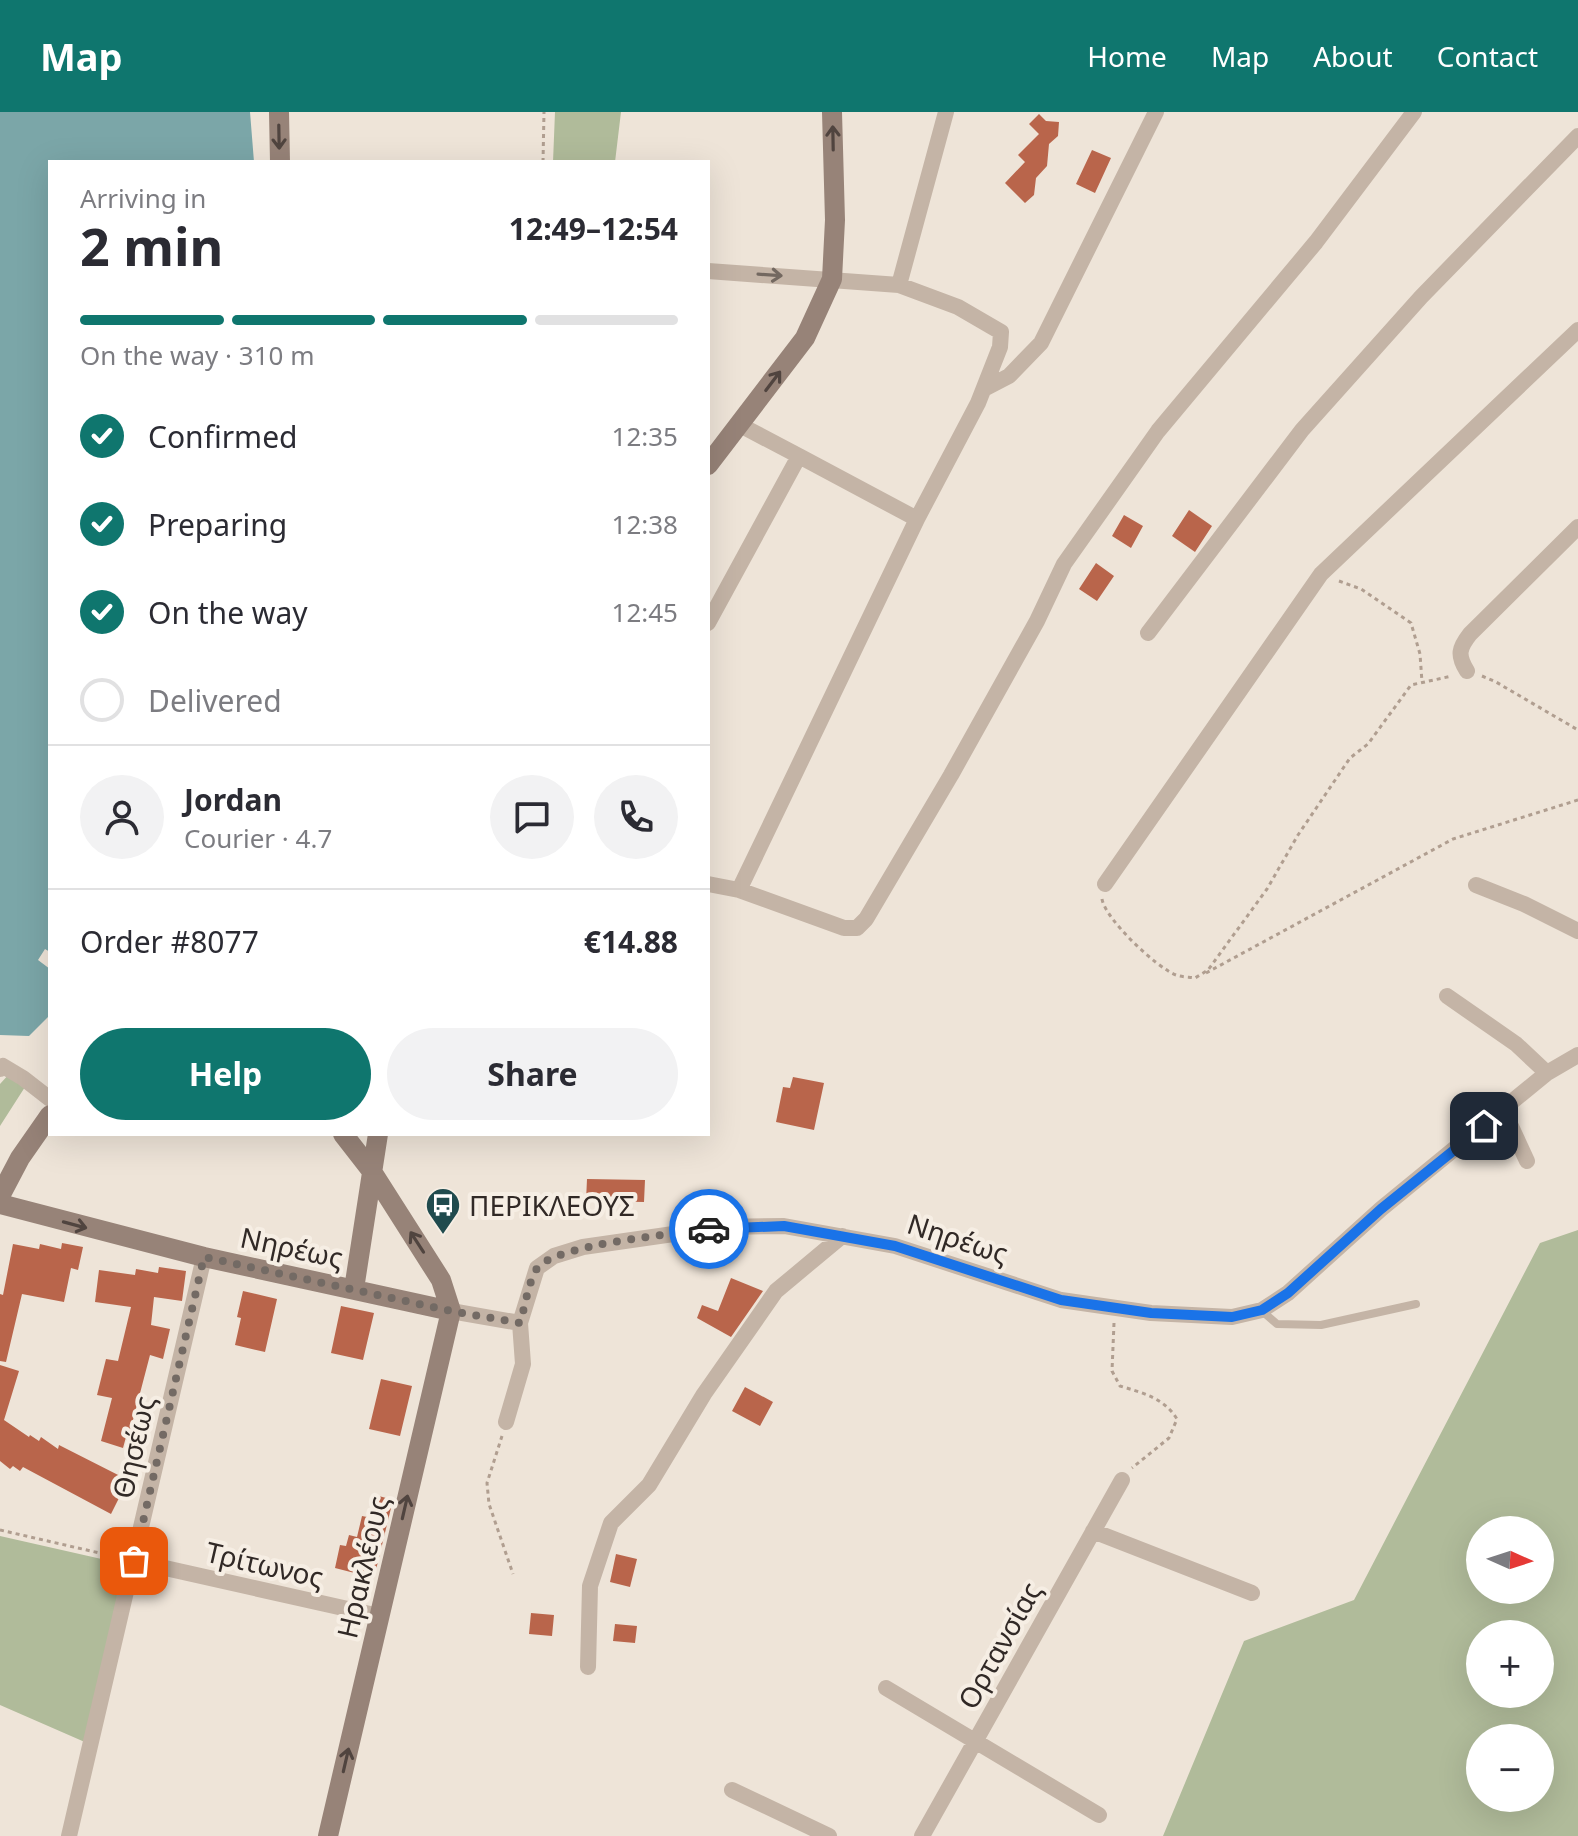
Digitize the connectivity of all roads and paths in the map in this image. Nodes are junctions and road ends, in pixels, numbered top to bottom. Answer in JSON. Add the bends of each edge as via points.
{"nodes":[{"id":1,"x":279,"y":112,"type":"edge"},
{"id":2,"x":544,"y":112,"type":"edge"},
{"id":3,"x":832,"y":112,"type":"edge"},
{"id":4,"x":946,"y":112,"type":"edge"},
{"id":5,"x":1156,"y":112,"type":"edge"},
{"id":6,"x":1414,"y":112,"type":"edge"},
{"id":7,"x":1578,"y":136,"type":"edge"},
{"id":8,"x":280,"y":160,"type":"edge"},
{"id":9,"x":543,"y":160,"type":"edge"},
{"id":10,"x":710,"y":271,"type":"edge"},
{"id":11,"x":832,"y":279,"type":"junction"},
{"id":12,"x":899,"y":285,"type":"junction"},
{"id":13,"x":1578,"y":330,"type":"edge"},
{"id":14,"x":984,"y":389,"type":"junction"},
{"id":15,"x":740,"y":425,"type":"junction"},
{"id":16,"x":799,"y":456,"type":"junction"},
{"id":17,"x":710,"y":462,"type":"edge"},
{"id":18,"x":917,"y":519,"type":"junction"},
{"id":19,"x":1578,"y":527,"type":"edge"},
{"id":20,"x":1321,"y":574,"type":"junction"},
{"id":21,"x":710,"y":619,"type":"edge"},
{"id":22,"x":1148,"y":633,"type":"dead end"},
{"id":23,"x":1467,"y":671,"type":"junction"},
{"id":24,"x":1422,"y":683,"type":"junction"},
{"id":25,"x":1578,"y":730,"type":"edge"},
{"id":26,"x":1578,"y":800,"type":"edge"},
{"id":27,"x":710,"y":884,"type":"edge"},
{"id":28,"x":1105,"y":884,"type":"joint"},
{"id":29,"x":1476,"y":885,"type":"dead end"},
{"id":30,"x":739,"y":890,"type":"junction"},
{"id":31,"x":1578,"y":931,"type":"edge"},
{"id":32,"x":1202,"y":974,"type":"junction"},
{"id":33,"x":1447,"y":996,"type":"dead end"},
{"id":34,"x":1578,"y":1055,"type":"edge"},
{"id":35,"x":0,"y":1069,"type":"edge"},
{"id":36,"x":1547,"y":1073,"type":"junction"},
{"id":37,"x":48,"y":1097,"type":"edge"},
{"id":38,"x":1503,"y":1109,"type":"junction"},
{"id":39,"x":48,"y":1118,"type":"edge"},
{"id":40,"x":345,"y":1136,"type":"edge"},
{"id":41,"x":378,"y":1136,"type":"edge"},
{"id":42,"x":1527,"y":1161,"type":"dead end"},
{"id":43,"x":371,"y":1170,"type":"junction"},
{"id":44,"x":0,"y":1196,"type":"edge"},
{"id":45,"x":0,"y":1204,"type":"edge"},
{"id":46,"x":842,"y":1236,"type":"junction"},
{"id":47,"x":204,"y":1257,"type":"junction"},
{"id":48,"x":354,"y":1289,"type":"junction"},
{"id":49,"x":1416,"y":1304,"type":"dead end"},
{"id":50,"x":1115,"y":1308,"type":"junction"},
{"id":51,"x":1262,"y":1310,"type":"junction"},
{"id":52,"x":451,"y":1311,"type":"junction"},
{"id":53,"x":520,"y":1323,"type":"junction"},
{"id":54,"x":506,"y":1422,"type":"joint"},
{"id":55,"x":1122,"y":1480,"type":"joint"},
{"id":56,"x":0,"y":1530,"type":"edge"},
{"id":57,"x":1093,"y":1531,"type":"junction"},
{"id":58,"x":134,"y":1561,"type":"junction"},
{"id":59,"x":513,"y":1574,"type":"dead end"},
{"id":60,"x":1252,"y":1593,"type":"dead end"},
{"id":61,"x":379,"y":1616,"type":"junction"},
{"id":62,"x":588,"y":1667,"type":"dead end"},
{"id":63,"x":886,"y":1688,"type":"dead end"},
{"id":64,"x":975,"y":1741,"type":"junction"},
{"id":65,"x":732,"y":1790,"type":"dead end"},
{"id":66,"x":1099,"y":1815,"type":"dead end"},
{"id":67,"x":69,"y":1836,"type":"edge"},
{"id":68,"x":328,"y":1836,"type":"edge"},
{"id":69,"x":829,"y":1836,"type":"edge"},
{"id":70,"x":922,"y":1836,"type":"edge"}],
"edges":[{"from":1,"to":8,"type":"main road","one_way":true},
{"from":2,"to":9,"type":"path"},
{"from":11,"to":3,"type":"main road","one_way":true},
{"from":4,"to":12,"type":"street"},
{"from":5,"to":14,"type":"street","via":[[1041,343],[1009,376]]},
{"from":6,"to":30,"type":"street","via":[[1316,242],[1158,431],[1064,564],[1030,634],[866,919],[857,928],[844,928]]},
{"from":7,"to":22,"type":"street","via":[[1421,297],[1302,430]]},
{"from":10,"to":11,"type":"street","one_way":true},
{"from":11,"to":12,"type":"street"},
{"from":15,"to":11,"type":"main road","one_way":true,"via":[[805,338]]},
{"from":12,"to":14,"type":"street","via":[[958,307],[1001,332]]},
{"from":13,"to":20,"type":"street"},
{"from":14,"to":18,"type":"street"},
{"from":15,"to":16,"type":"street"},
{"from":15,"to":17,"type":"main road"},
{"from":16,"to":18,"type":"street"},
{"from":16,"to":21,"type":"street"},
{"from":18,"to":30,"type":"street"},
{"from":19,"to":23,"type":"street","via":[[1465,640],[1459,659]]},
{"from":20,"to":24,"type":"path","via":[[1361,589],[1411,623]]},
{"from":20,"to":28,"type":"street"},
{"from":23,"to":24,"type":"path"},
{"from":23,"to":25,"type":"path"},
{"from":24,"to":32,"type":"path","via":[[1411,685],[1368,744],[1350,758],[1267,889]]},
{"from":26,"to":32,"type":"path","via":[[1453,839]]},
{"from":27,"to":30,"type":"street"},
{"from":28,"to":32,"type":"path","via":[[1101,902],[1111,920],[1142,950],[1174,974]]},
{"from":29,"to":31,"type":"street"},
{"from":33,"to":36,"type":"street","via":[[1516,1044]]},
{"from":34,"to":36,"type":"street","name":"Νηρέως"},
{"from":35,"to":37,"type":"street","via":[[3,1066]]},
{"from":36,"to":38,"type":"street","name":"Νηρέως"},
{"from":38,"to":42,"type":"street"},
{"from":38,"to":51,"type":"street","name":"Νηρέως"},
{"from":39,"to":44,"type":"main road"},
{"from":40,"to":43,"type":"main road"},
{"from":41,"to":43,"type":"main road"},
{"from":43,"to":48,"type":"main road"},
{"from":52,"to":43,"type":"main road","one_way":true,"via":[[441,1280]]},
{"from":45,"to":47,"type":"main road","name":"Νηρέως","one_way":true},
{"from":46,"to":50,"type":"street","name":"Νηρέως","via":[[895,1246],[1061,1300]]},
{"from":46,"to":53,"type":"street","name":"Νηρέως","via":[[784,1226],[722,1227],[583,1247],[537,1268]]},
{"from":46,"to":62,"type":"street","via":[[776,1291],[649,1485],[611,1523],[590,1586]]},
{"from":47,"to":48,"type":"main road","name":"Νηρέως"},
{"from":47,"to":58,"type":"street","name":"Θησέως"},
{"from":48,"to":52,"type":"main road","name":"Νηρέως"},
{"from":49,"to":51,"type":"lane","via":[[1321,1325],[1277,1324]]},
{"from":50,"to":51,"type":"street","name":"Νηρέως","via":[[1232,1317]]},
{"from":50,"to":55,"type":"path","via":[[1112,1371],[1120,1386],[1150,1395],[1177,1419],[1169,1438]]},
{"from":52,"to":53,"type":"street","name":"Νηρέως"},
{"from":61,"to":52,"type":"main road","name":"Ηρακλέους","one_way":true},
{"from":53,"to":54,"type":"street","via":[[523,1364]]},
{"from":54,"to":59,"type":"path","via":[[487,1483]]},
{"from":55,"to":57,"type":"street","name":"Ορτανσίας"},
{"from":56,"to":58,"type":"path"},
{"from":57,"to":60,"type":"street"},
{"from":57,"to":64,"type":"street","name":"Ορτανσίας"},
{"from":58,"to":61,"type":"street","name":"Τρίτωνος"},
{"from":58,"to":67,"type":"street","name":"Θησέως"},
{"from":68,"to":61,"type":"main road","name":"Ηρακλέους","one_way":true},
{"from":63,"to":64,"type":"street"},
{"from":64,"to":66,"type":"street"},
{"from":64,"to":70,"type":"street","name":"Ορτανσίας"},
{"from":65,"to":69,"type":"street"}]}
